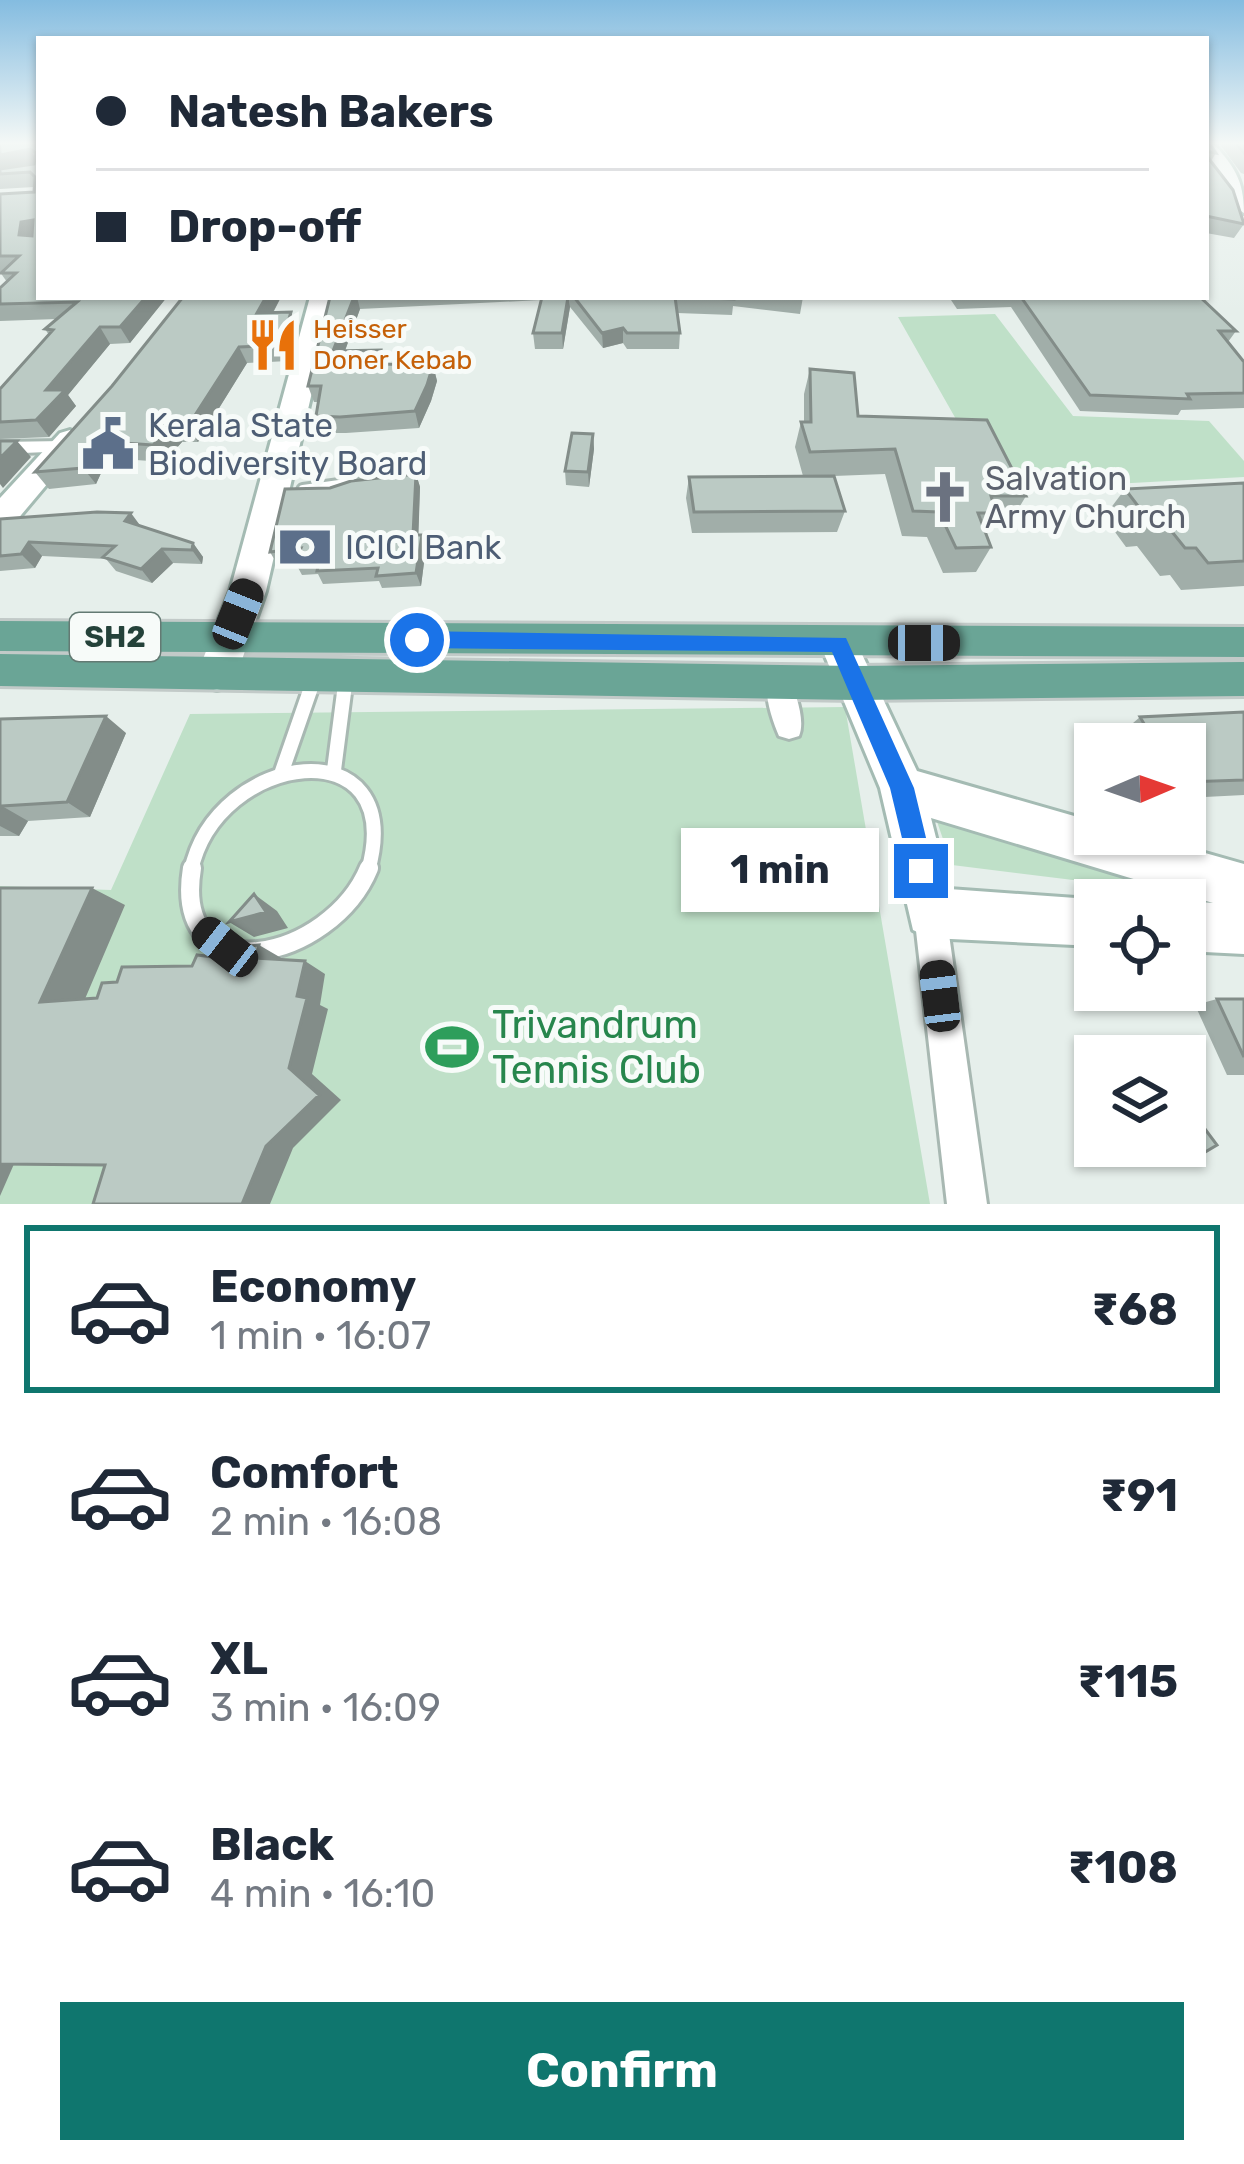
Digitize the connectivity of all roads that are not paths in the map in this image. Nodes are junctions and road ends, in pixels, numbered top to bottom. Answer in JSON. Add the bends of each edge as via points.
{"nodes":[{"id":1,"x":321,"y":300,"type":"edge"},
{"id":2,"x":94,"y":412,"type":"edge"},
{"id":3,"x":63,"y":447,"type":"junction"},
{"id":4,"x":0,"y":448,"type":"edge"},
{"id":5,"x":359,"y":483,"type":"edge"},
{"id":6,"x":272,"y":494,"type":"junction"},
{"id":7,"x":0,"y":519,"type":"edge"},
{"id":8,"x":0,"y":636,"type":"edge"},
{"id":9,"x":1244,"y":642,"type":"edge"},
{"id":10,"x":838,"y":644,"type":"junction"},
{"id":11,"x":223,"y":656,"type":"junction"},
{"id":12,"x":0,"y":670,"type":"edge"},
{"id":13,"x":330,"y":675,"type":"junction"},
{"id":14,"x":1244,"y":679,"type":"edge"},
{"id":15,"x":778,"y":682,"type":"junction"},
{"id":16,"x":856,"y":683,"type":"junction"},
{"id":17,"x":789,"y":727,"type":"dead end"},
{"id":18,"x":334,"y":770,"type":"junction"},
{"id":19,"x":281,"y":774,"type":"junction"},
{"id":20,"x":902,"y":788,"type":"junction"},
{"id":21,"x":1244,"y":888,"type":"edge"},
{"id":22,"x":930,"y":913,"type":"junction"},
{"id":23,"x":1074,"y":920,"type":"edge"},
{"id":24,"x":1206,"y":927,"type":"edge"},
{"id":25,"x":1244,"y":928,"type":"edge"},
{"id":26,"x":967,"y":1204,"type":"edge"}],
"edges":[{"from":1,"to":6,"type":"street"},
{"from":2,"to":3,"type":"street"},
{"from":3,"to":4,"type":"street"},
{"from":3,"to":7,"type":"street"},
{"from":5,"to":6,"type":"lane"},
{"from":6,"to":11,"type":"street"},
{"from":8,"to":11,"type":"main road","number":"SH2"},
{"from":9,"to":10,"type":"main road","number":"SH2"},
{"from":10,"to":11,"type":"main road","number":"SH2"},
{"from":10,"to":16,"type":"street"},
{"from":11,"to":12,"type":"main road"},
{"from":11,"to":13,"type":"main road"},
{"from":13,"to":15,"type":"main road"},
{"from":13,"to":18,"type":"lane"},
{"from":13,"to":19,"type":"lane"},
{"from":14,"to":16,"type":"main road"},
{"from":15,"to":16,"type":"main road"},
{"from":15,"to":17,"type":"street"},
{"from":16,"to":20,"type":"street"},
{"from":18,"to":19,"type":"lane"},
{"from":18,"to":19,"type":"lane","via":[[357,783],[375,813],[376,853],[365,882],[318,933],[286,948],[225,947],[201,929],[188,872],[220,811],[246,788]]},
{"from":20,"to":21,"type":"street"},
{"from":20,"to":22,"type":"street"},
{"from":22,"to":23,"type":"street"},
{"from":22,"to":26,"type":"street"},
{"from":24,"to":25,"type":"street"}]}
